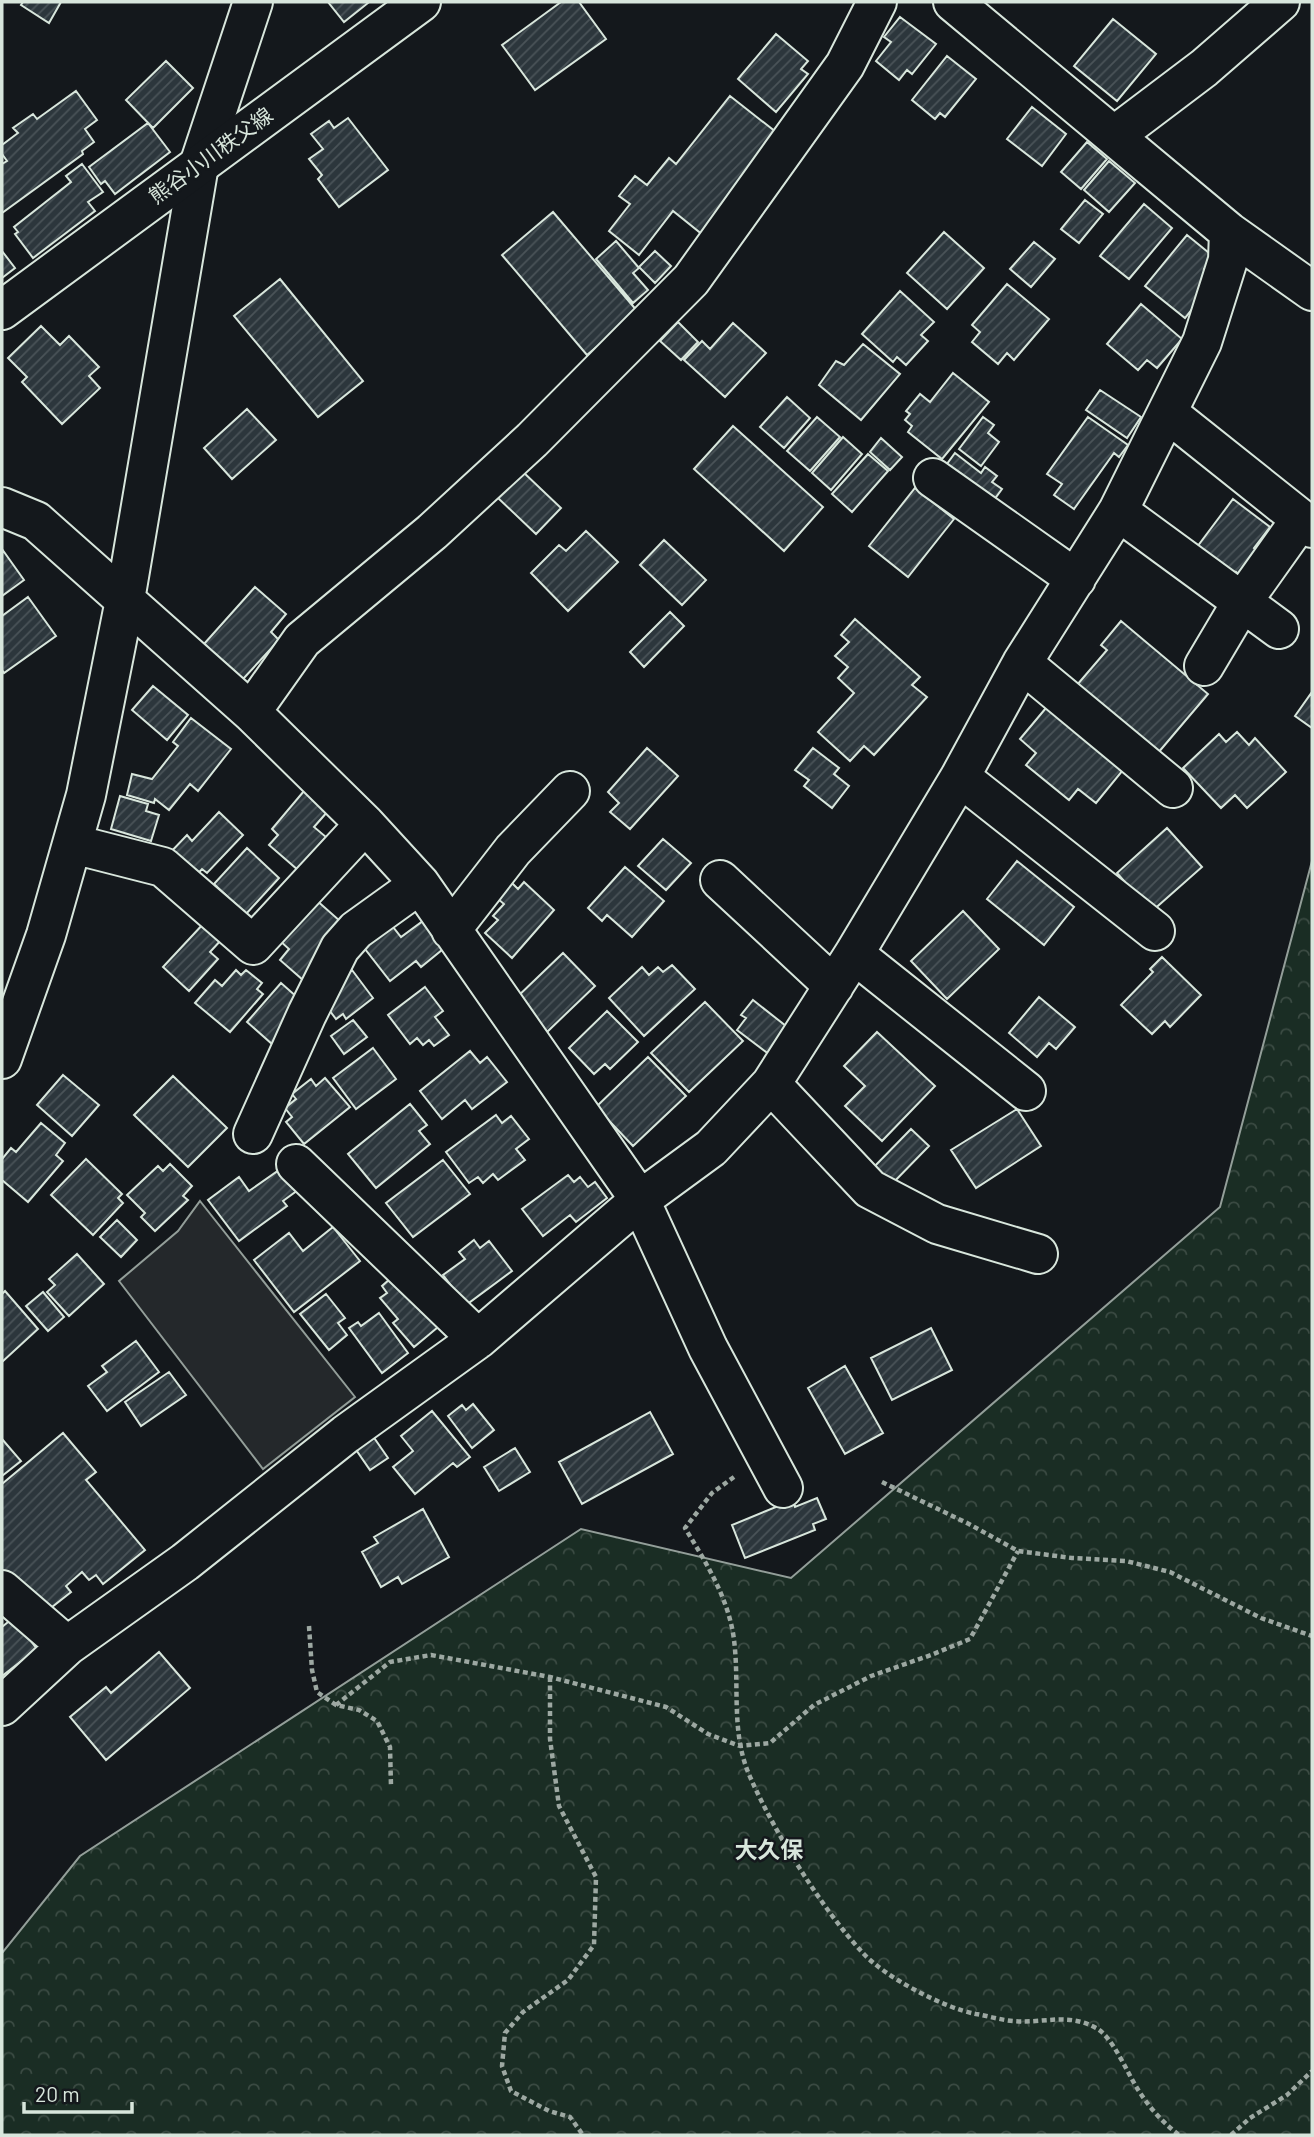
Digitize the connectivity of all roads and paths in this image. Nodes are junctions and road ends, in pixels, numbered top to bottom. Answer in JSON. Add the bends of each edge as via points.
{"nodes":[{"id":1,"x":253,"y":2,"type":"edge"},
{"id":2,"x":421,"y":2,"type":"edge"},
{"id":3,"x":877,"y":2,"type":"edge"},
{"id":4,"x":953,"y":2,"type":"edge"},
{"id":5,"x":1280,"y":2,"type":"edge"},
{"id":6,"x":1115,"y":136,"type":"junction"},
{"id":7,"x":199,"y":165,"type":"junction"},
{"id":8,"x":1229,"y":232,"type":"junction"},
{"id":9,"x":1312,"y":291,"type":"edge"},
{"id":10,"x":2,"y":310,"type":"edge"},
{"id":11,"x":1168,"y":414,"type":"junction"},
{"id":12,"x":933,"y":478,"type":"dead end"},
{"id":13,"x":2,"y":508,"type":"edge"},
{"id":14,"x":1118,"y":511,"type":"junction"},
{"id":15,"x":1307,"y":523,"type":"edge"},
{"id":16,"x":1076,"y":579,"type":"junction"},
{"id":17,"x":125,"y":600,"type":"junction"},
{"id":18,"x":1242,"y":602,"type":"junction"},
{"id":19,"x":1279,"y":629,"type":"dead end"},
{"id":20,"x":1022,"y":663,"type":"junction"},
{"id":21,"x":1204,"y":666,"type":"dead end"},
{"id":22,"x":251,"y":712,"type":"junction"},
{"id":23,"x":960,"y":777,"type":"junction"},
{"id":24,"x":1173,"y":788,"type":"dead end"},
{"id":25,"x":570,"y":791,"type":"dead end"},
{"id":26,"x":365,"y":824,"type":"junction"},
{"id":27,"x":74,"y":844,"type":"junction"},
{"id":28,"x":720,"y":880,"type":"dead end"},
{"id":29,"x":420,"y":884,"type":"junction"},
{"id":30,"x":451,"y":930,"type":"junction"},
{"id":31,"x":1155,"y":931,"type":"dead end"},
{"id":32,"x":854,"y":954,"type":"junction"},
{"id":33,"x":834,"y":986,"type":"junction"},
{"id":34,"x":2,"y":1059,"type":"edge"},
{"id":35,"x":771,"y":1084,"type":"junction"},
{"id":36,"x":1026,"y":1091,"type":"dead end"},
{"id":37,"x":253,"y":1134,"type":"dead end"},
{"id":38,"x":296,"y":1164,"type":"dead end"},
{"id":39,"x":640,"y":1200,"type":"junction"},
{"id":40,"x":1038,"y":1254,"type":"dead end"},
{"id":41,"x":478,"y":1339,"type":"junction"},
{"id":42,"x":765,"y":1455,"type":"junction"},
{"id":43,"x":882,"y":1482,"type":"dead end"},
{"id":44,"x":783,"y":1488,"type":"dead end"},
{"id":45,"x":1018,"y":1551,"type":"junction"},
{"id":46,"x":2,"y":1590,"type":"edge"},
{"id":47,"x":309,"y":1626,"type":"dead end"},
{"id":48,"x":1312,"y":1636,"type":"edge"},
{"id":49,"x":67,"y":1646,"type":"junction"},
{"id":50,"x":550,"y":1677,"type":"junction"},
{"id":51,"x":336,"y":1705,"type":"junction"},
{"id":52,"x":2,"y":1706,"type":"edge"},
{"id":53,"x":740,"y":1746,"type":"junction"},
{"id":54,"x":391,"y":1786,"type":"dead end"},
{"id":55,"x":1312,"y":2071,"type":"edge"},
{"id":56,"x":583,"y":2135,"type":"edge"},
{"id":57,"x":1179,"y":2135,"type":"edge"},
{"id":58,"x":1231,"y":2135,"type":"edge"}],
"edges":[{"from":1,"to":7,"type":"street"},
{"from":2,"to":7,"type":"street","name":"熊谷小川秩父線"},
{"from":3,"to":22,"type":"street","via":[[845,65],[691,280],[432,533],[302,640]]},
{"from":4,"to":6,"type":"street"},
{"from":5,"to":6,"type":"street"},
{"from":6,"to":8,"type":"street"},
{"from":7,"to":10,"type":"street","name":"熊谷小川秩父線"},
{"from":7,"to":17,"type":"street"},
{"from":8,"to":9,"type":"street"},
{"from":8,"to":11,"type":"street","via":[[1228,260],[1202,342]]},
{"from":11,"to":14,"type":"street"},
{"from":11,"to":15,"type":"street"},
{"from":12,"to":16,"type":"street"},
{"from":13,"to":17,"type":"street","via":[[36,521]]},
{"from":14,"to":16,"type":"street"},
{"from":14,"to":18,"type":"street"},
{"from":15,"to":18,"type":"street"},
{"from":16,"to":20,"type":"street"},
{"from":17,"to":22,"type":"street"},
{"from":17,"to":27,"type":"street"},
{"from":18,"to":19,"type":"street"},
{"from":18,"to":21,"type":"street"},
{"from":20,"to":23,"type":"street"},
{"from":20,"to":24,"type":"street"},
{"from":22,"to":26,"type":"street"},
{"from":23,"to":31,"type":"street"},
{"from":23,"to":32,"type":"street"},
{"from":25,"to":30,"type":"street","via":[[513,850]]},
{"from":26,"to":27,"type":"street","via":[[253,945],[163,867]]},
{"from":26,"to":29,"type":"street"},
{"from":27,"to":34,"type":"street"},
{"from":28,"to":33,"type":"street"},
{"from":29,"to":30,"type":"street"},
{"from":29,"to":37,"type":"street","via":[[356,930],[340,948]]},
{"from":30,"to":39,"type":"street"},
{"from":32,"to":33,"type":"street"},
{"from":32,"to":36,"type":"street"},
{"from":33,"to":35,"type":"street"},
{"from":35,"to":39,"type":"street","via":[[711,1148]]},
{"from":35,"to":40,"type":"street","via":[[870,1189],[937,1224]]},
{"from":38,"to":41,"type":"street"},
{"from":39,"to":41,"type":"street"},
{"from":39,"to":42,"type":"street","via":[[708,1348]]},
{"from":41,"to":49,"type":"street"},
{"from":42,"to":44,"type":"street"},
{"from":42,"to":53,"type":"path","via":[[712,1493],[685,1528],[714,1575],[733,1632]]},
{"from":43,"to":45,"type":"path"},
{"from":45,"to":48,"type":"path","via":[[1126,1561],[1170,1572],[1261,1618]]},
{"from":45,"to":53,"type":"path","via":[[970,1639],[871,1676],[825,1699],[770,1743]]},
{"from":46,"to":49,"type":"street"},
{"from":47,"to":51,"type":"path","via":[[317,1692]]},
{"from":49,"to":52,"type":"street"},
{"from":50,"to":51,"type":"path","via":[[431,1655],[390,1662]]},
{"from":50,"to":53,"type":"path","via":[[666,1707],[708,1734]]},
{"from":50,"to":56,"type":"path","via":[[550,1739],[559,1806],[596,1877],[594,1945],[568,1980],[523,2012],[505,2033],[502,2066],[511,2091],[570,2117]]},
{"from":51,"to":54,"type":"path","via":[[359,1710],[377,1721],[390,1747]]},
{"from":53,"to":57,"type":"path","via":[[750,1777],[785,1842],[862,1953],[894,1979],[958,2011],[1014,2021],[1072,2018],[1098,2029],[1138,2091]]},
{"from":55,"to":58,"type":"path"}]}
